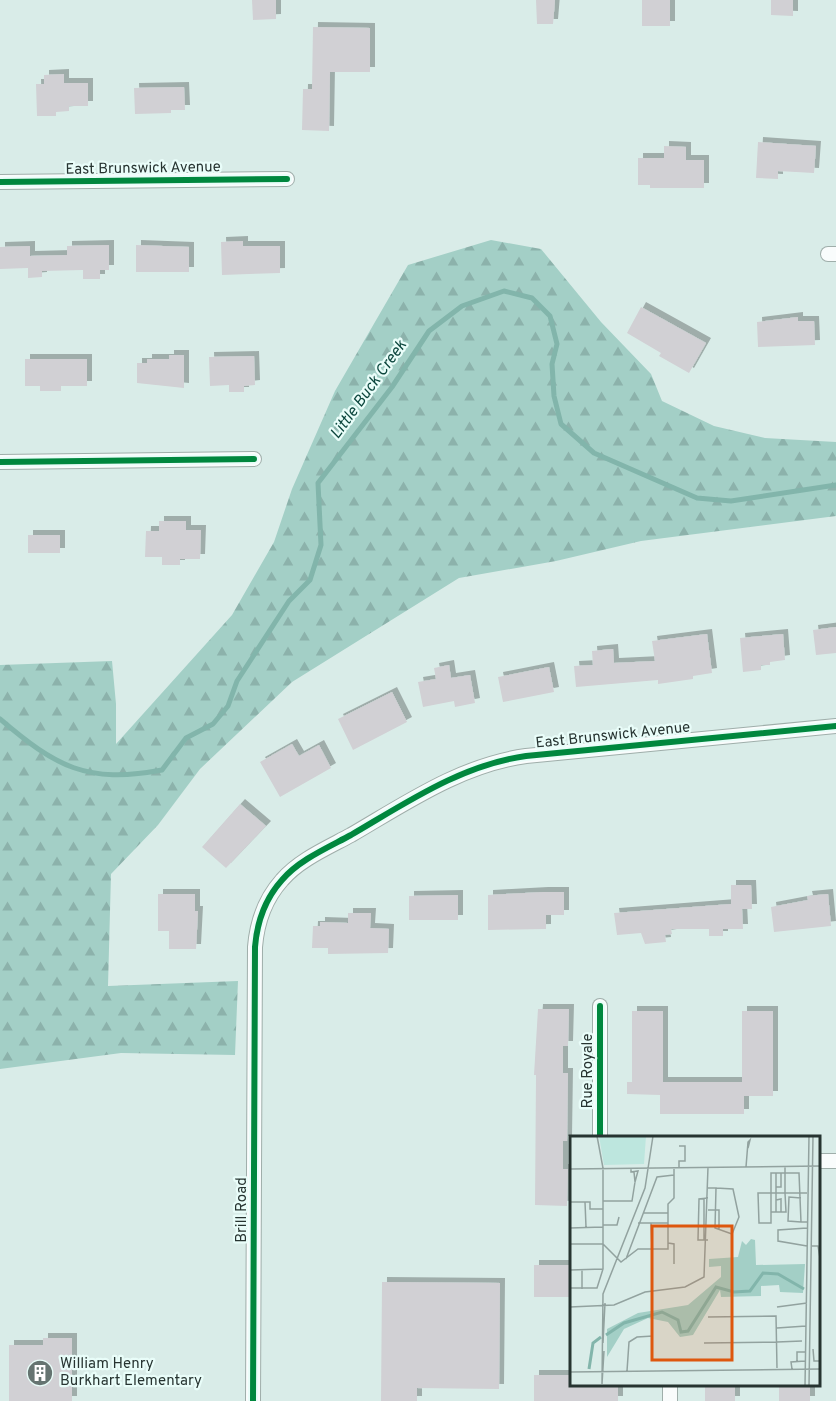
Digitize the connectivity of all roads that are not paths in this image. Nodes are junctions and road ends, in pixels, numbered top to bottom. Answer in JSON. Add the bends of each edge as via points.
{"nodes":[{"id":1,"x":287,"y":179,"type":"dead end"},
{"id":2,"x":0,"y":182,"type":"edge"},
{"id":3,"x":254,"y":459,"type":"dead end"},
{"id":4,"x":0,"y":462,"type":"edge"},
{"id":5,"x":836,"y":726,"type":"edge"},
{"id":6,"x":600,"y":1006,"type":"dead end"},
{"id":7,"x":255,"y":1020,"type":"joint"},
{"id":8,"x":600,"y":1136,"type":"edge"},
{"id":9,"x":253,"y":1401,"type":"edge"}],
"edges":[{"from":1,"to":2,"type":"street","name":"East Brunswick Avenue"},
{"from":3,"to":4,"type":"street"},
{"from":5,"to":7,"type":"street","name":"East Brunswick Avenue","via":[[526,756],[486,765],[447,780],[306,860],[276,887],[264,908],[256,940]]},
{"from":6,"to":8,"type":"street","name":"Rue Royale"},
{"from":7,"to":9,"type":"street","name":"Brill Road"}]}
